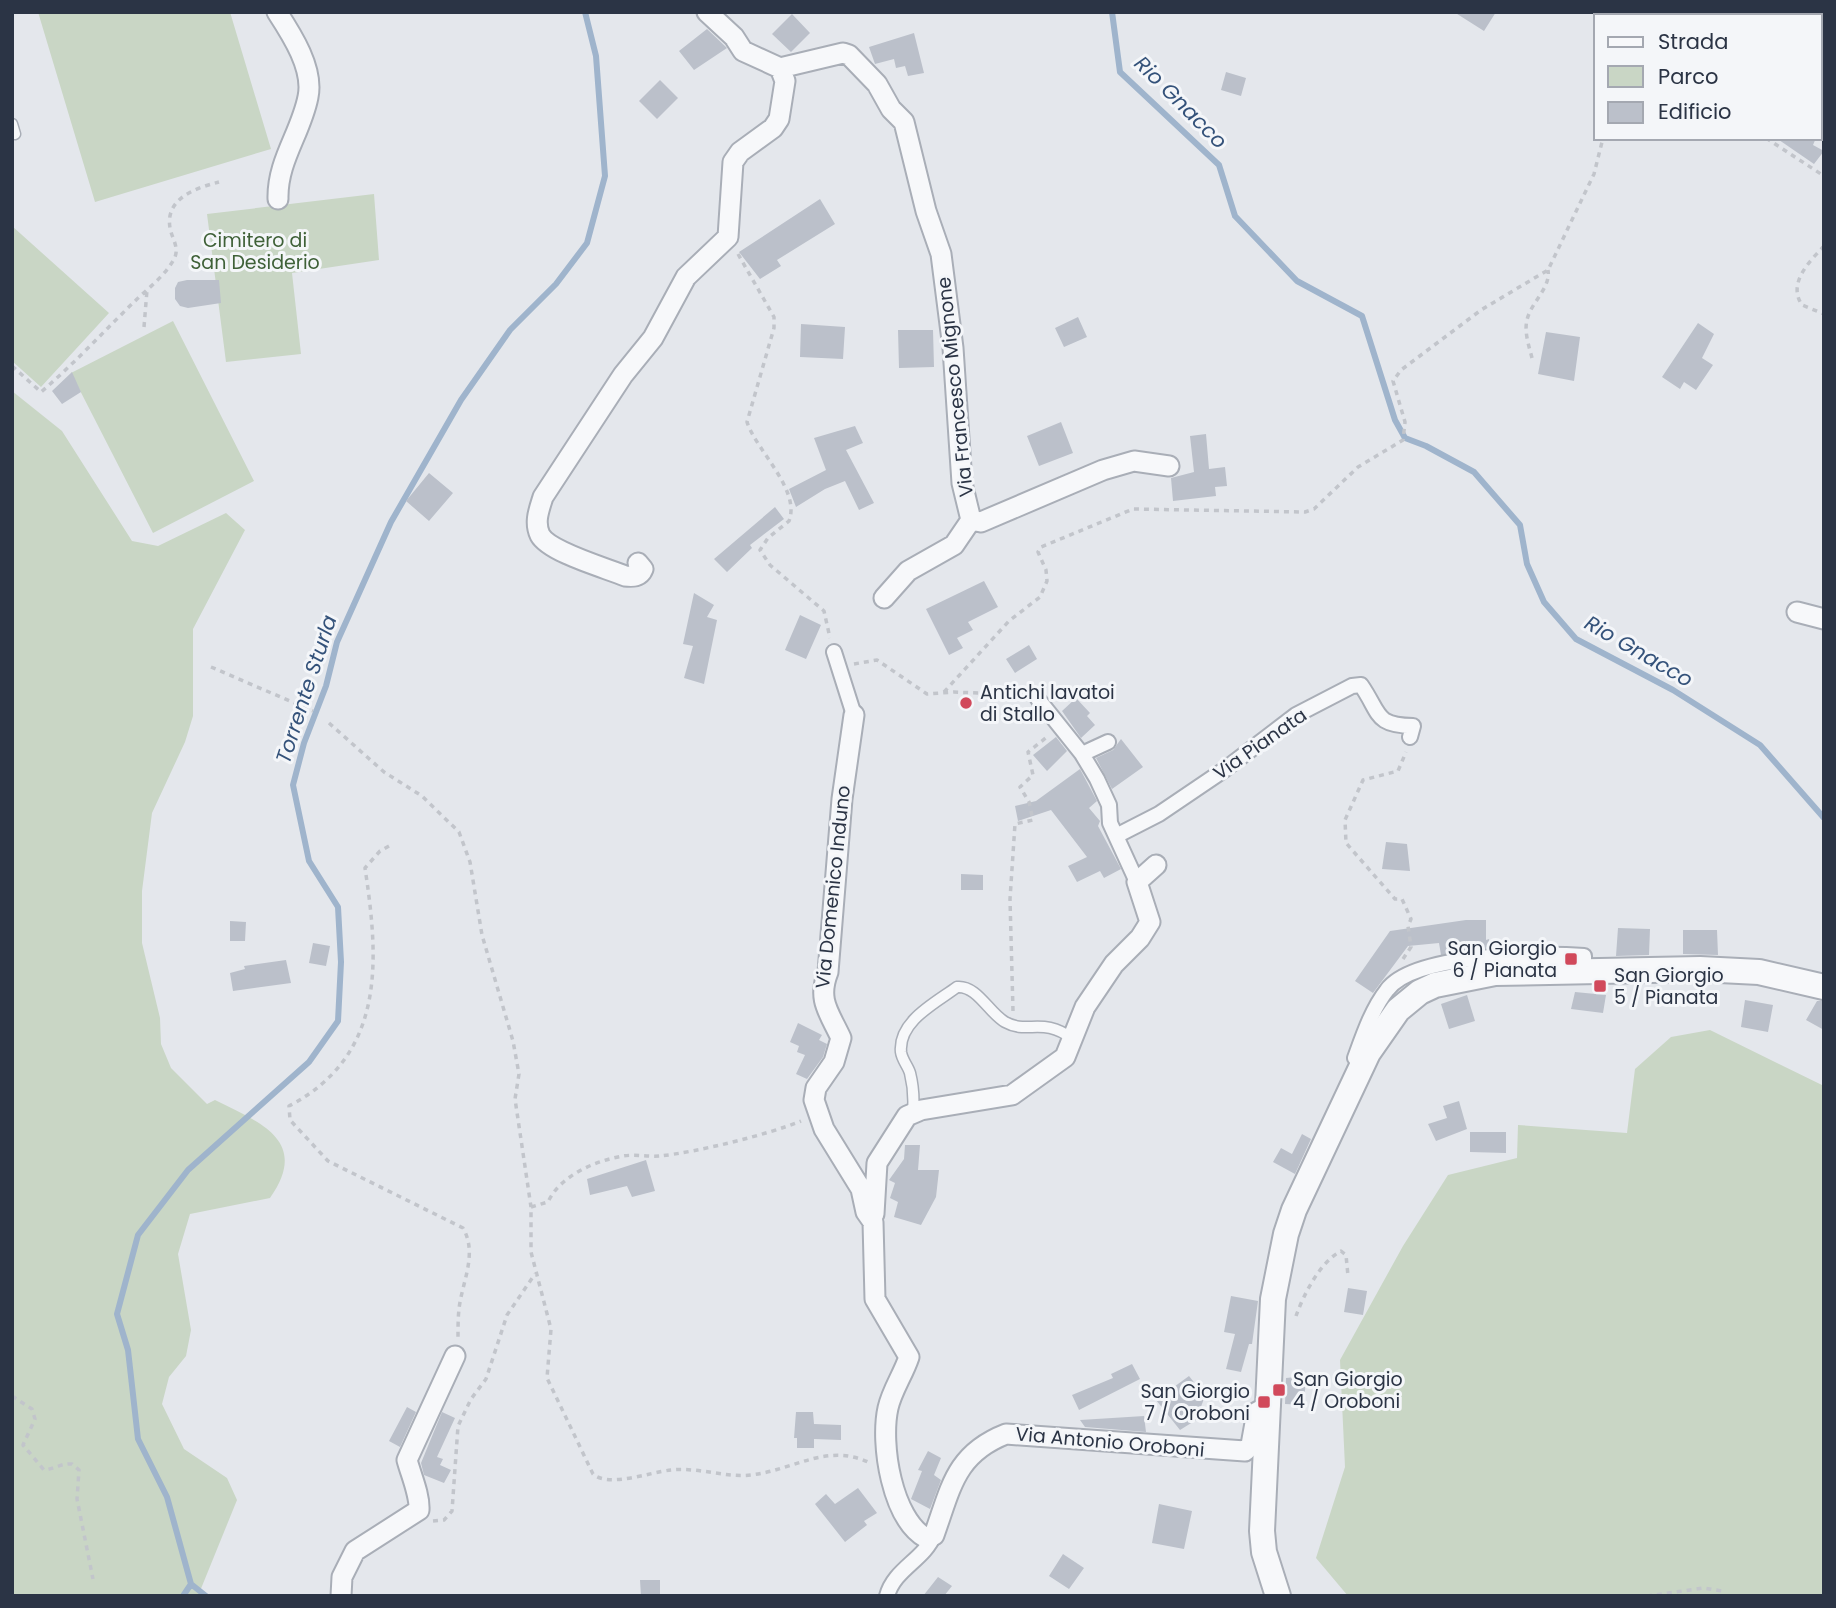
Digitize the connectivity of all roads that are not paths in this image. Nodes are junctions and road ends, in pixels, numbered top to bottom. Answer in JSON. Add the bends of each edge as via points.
{"nodes":[{"id":1,"x":277,"y":12,"type":"edge"},
{"id":2,"x":707,"y":12,"type":"edge"},
{"id":3,"x":780,"y":68,"type":"junction"},
{"id":4,"x":278,"y":199,"type":"dead end"},
{"id":5,"x":1169,"y":466,"type":"dead end"},
{"id":6,"x":971,"y":520,"type":"junction"},
{"id":7,"x":638,"y":564,"type":"dead end"},
{"id":8,"x":884,"y":598,"type":"dead end"},
{"id":9,"x":1797,"y":612,"type":"dead end"},
{"id":10,"x":1824,"y":619,"type":"edge"},
{"id":11,"x":834,"y":652,"type":"road end"},
{"id":12,"x":1038,"y":699,"type":"road end"},
{"id":13,"x":854,"y":715,"type":"joint"},
{"id":14,"x":1410,"y":737,"type":"road end"},
{"id":15,"x":1108,"y":742,"type":"dead end"},
{"id":16,"x":1082,"y":754,"type":"junction"},
{"id":17,"x":1116,"y":836,"type":"junction"},
{"id":18,"x":1156,"y":865,"type":"dead end"},
{"id":19,"x":1137,"y":882,"type":"junction"},
{"id":20,"x":1584,"y":971,"type":"junction"},
{"id":21,"x":1824,"y":987,"type":"edge"},
{"id":22,"x":1074,"y":1040,"type":"junction"},
{"id":23,"x":913,"y":1112,"type":"junction"},
{"id":24,"x":1335,"y":1124,"type":"junction"},
{"id":25,"x":873,"y":1222,"type":"junction"},
{"id":26,"x":455,"y":1356,"type":"road end"},
{"id":27,"x":1270,"y":1405,"type":"junction"},
{"id":28,"x":934,"y":1535,"type":"junction"},
{"id":29,"x":341,"y":1596,"type":"edge"},
{"id":30,"x":887,"y":1596,"type":"edge"},
{"id":31,"x":1278,"y":1596,"type":"edge"}],
"edges":[{"from":1,"to":4,"type":"street","via":[[294,40],[309,82],[306,104],[279,172]]},
{"from":2,"to":3,"type":"street","via":[[743,51]]},
{"from":3,"to":6,"type":"street","name":"Via Francesco Mignone","via":[[849,55],[904,122],[942,265],[962,483]]},
{"from":3,"to":7,"type":"street","via":[[785,81],[776,124],[733,162],[728,237],[686,277],[653,338],[623,375],[539,509],[538,528],[549,545],[625,576],[641,573]]},
{"from":5,"to":6,"type":"street","name":"Via Francesco Mignone","via":[[1134,461],[981,522]]},
{"from":6,"to":8,"type":"street","name":"Via Francesco Mignone","via":[[954,545],[908,571]]},
{"from":9,"to":10,"type":"street"},
{"from":11,"to":13,"type":"street","name":"Via Domenico Induno"},
{"from":12,"to":16,"type":"street"},
{"from":13,"to":25,"type":"street","name":"Via Domenico Induno","via":[[828,972],[821,989],[841,1038],[814,1100],[824,1129],[861,1189]]},
{"from":14,"to":17,"type":"street","name":"Via Pianata","via":[[1413,726],[1383,721],[1361,685],[1352,686],[1296,715],[1159,814]]},
{"from":15,"to":16,"type":"street"},
{"from":16,"to":17,"type":"street","via":[[1109,805]]},
{"from":17,"to":19,"type":"street"},
{"from":18,"to":19,"type":"street"},
{"from":19,"to":22,"type":"street","via":[[1150,922],[1084,1007]]},
{"from":20,"to":21,"type":"street","via":[[1759,972]]},
{"from":20,"to":24,"type":"street","via":[[1473,975],[1420,992],[1380,1033]]},
{"from":20,"to":24,"type":"street","via":[[1584,956],[1507,953],[1424,970],[1387,988],[1329,1121]]},
{"from":22,"to":23,"type":"street","via":[[1065,1057],[1012,1095]]},
{"from":22,"to":23,"type":"lane","via":[[1048,1025],[1002,1021],[963,986],[932,1003],[910,1025],[902,1045]]},
{"from":23,"to":25,"type":"street","via":[[877,1163]]},
{"from":24,"to":27,"type":"street","via":[[1294,1210],[1281,1254],[1273,1299]]},
{"from":25,"to":28,"type":"street","name":"Via Domenico Induno","via":[[875,1299],[909,1357],[888,1404],[888,1463],[909,1522],[926,1538]]},
{"from":26,"to":29,"type":"street","via":[[407,1460],[420,1506],[413,1517],[355,1551],[342,1577]]},
{"from":27,"to":28,"type":"street","name":"Via Antonio Oroboni","via":[[1257,1412],[1251,1445],[1245,1451],[1006,1434],[983,1444],[963,1462]]},
{"from":27,"to":31,"type":"street","via":[[1262,1531]]},
{"from":28,"to":30,"type":"street","via":[[900,1573]]}]}
